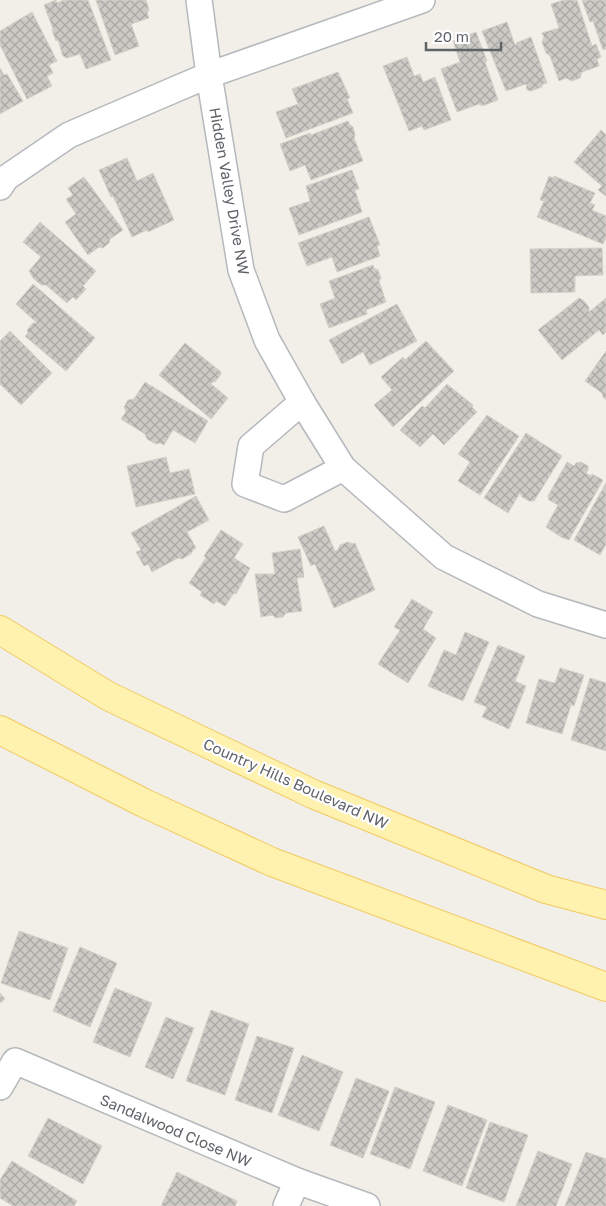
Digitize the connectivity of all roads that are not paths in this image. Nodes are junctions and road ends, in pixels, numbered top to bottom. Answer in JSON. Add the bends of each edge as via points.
{"nodes":[{"id":1,"x":199,"y":0,"type":"edge"},
{"id":2,"x":422,"y":0,"type":"edge"},
{"id":3,"x":209,"y":75,"type":"junction"},
{"id":4,"x":0,"y":187,"type":"edge"},
{"id":5,"x":302,"y":402,"type":"junction"},
{"id":6,"x":343,"y":468,"type":"junction"},
{"id":7,"x":606,"y":625,"type":"edge"},
{"id":8,"x":0,"y":630,"type":"edge"},
{"id":9,"x":0,"y":730,"type":"edge"},
{"id":10,"x":606,"y":905,"type":"edge"},
{"id":11,"x":606,"y":987,"type":"edge"},
{"id":12,"x":0,"y":1087,"type":"edge"},
{"id":13,"x":297,"y":1181,"type":"junction"},
{"id":14,"x":286,"y":1206,"type":"edge"},
{"id":15,"x":367,"y":1206,"type":"edge"}],
"edges":[{"from":1,"to":3,"type":"street","name":"Hidden Valley Drive NW"},
{"from":2,"to":3,"type":"street"},
{"from":3,"to":4,"type":"street","via":[[69,135],[6,178]]},
{"from":3,"to":5,"type":"street","name":"Hidden Valley Drive NW","via":[[241,270],[267,340]]},
{"from":5,"to":6,"type":"street","name":"Hidden Valley Drive NW"},
{"from":5,"to":6,"type":"street","via":[[251,446],[245,484],[284,499]]},
{"from":6,"to":7,"type":"street","name":"Hidden Valley Drive NW","via":[[444,557],[538,604]]},
{"from":8,"to":10,"type":"main road","name":"Country Hills Boulevard NW","via":[[108,696],[313,794],[546,889]]},
{"from":9,"to":11,"type":"main road","via":[[144,803],[272,862]]},
{"from":12,"to":13,"type":"street","name":"Sandalwood Close NW","via":[[15,1061]]},
{"from":13,"to":14,"type":"street"},
{"from":13,"to":15,"type":"street","name":"Sandalwood Close NW"}]}
